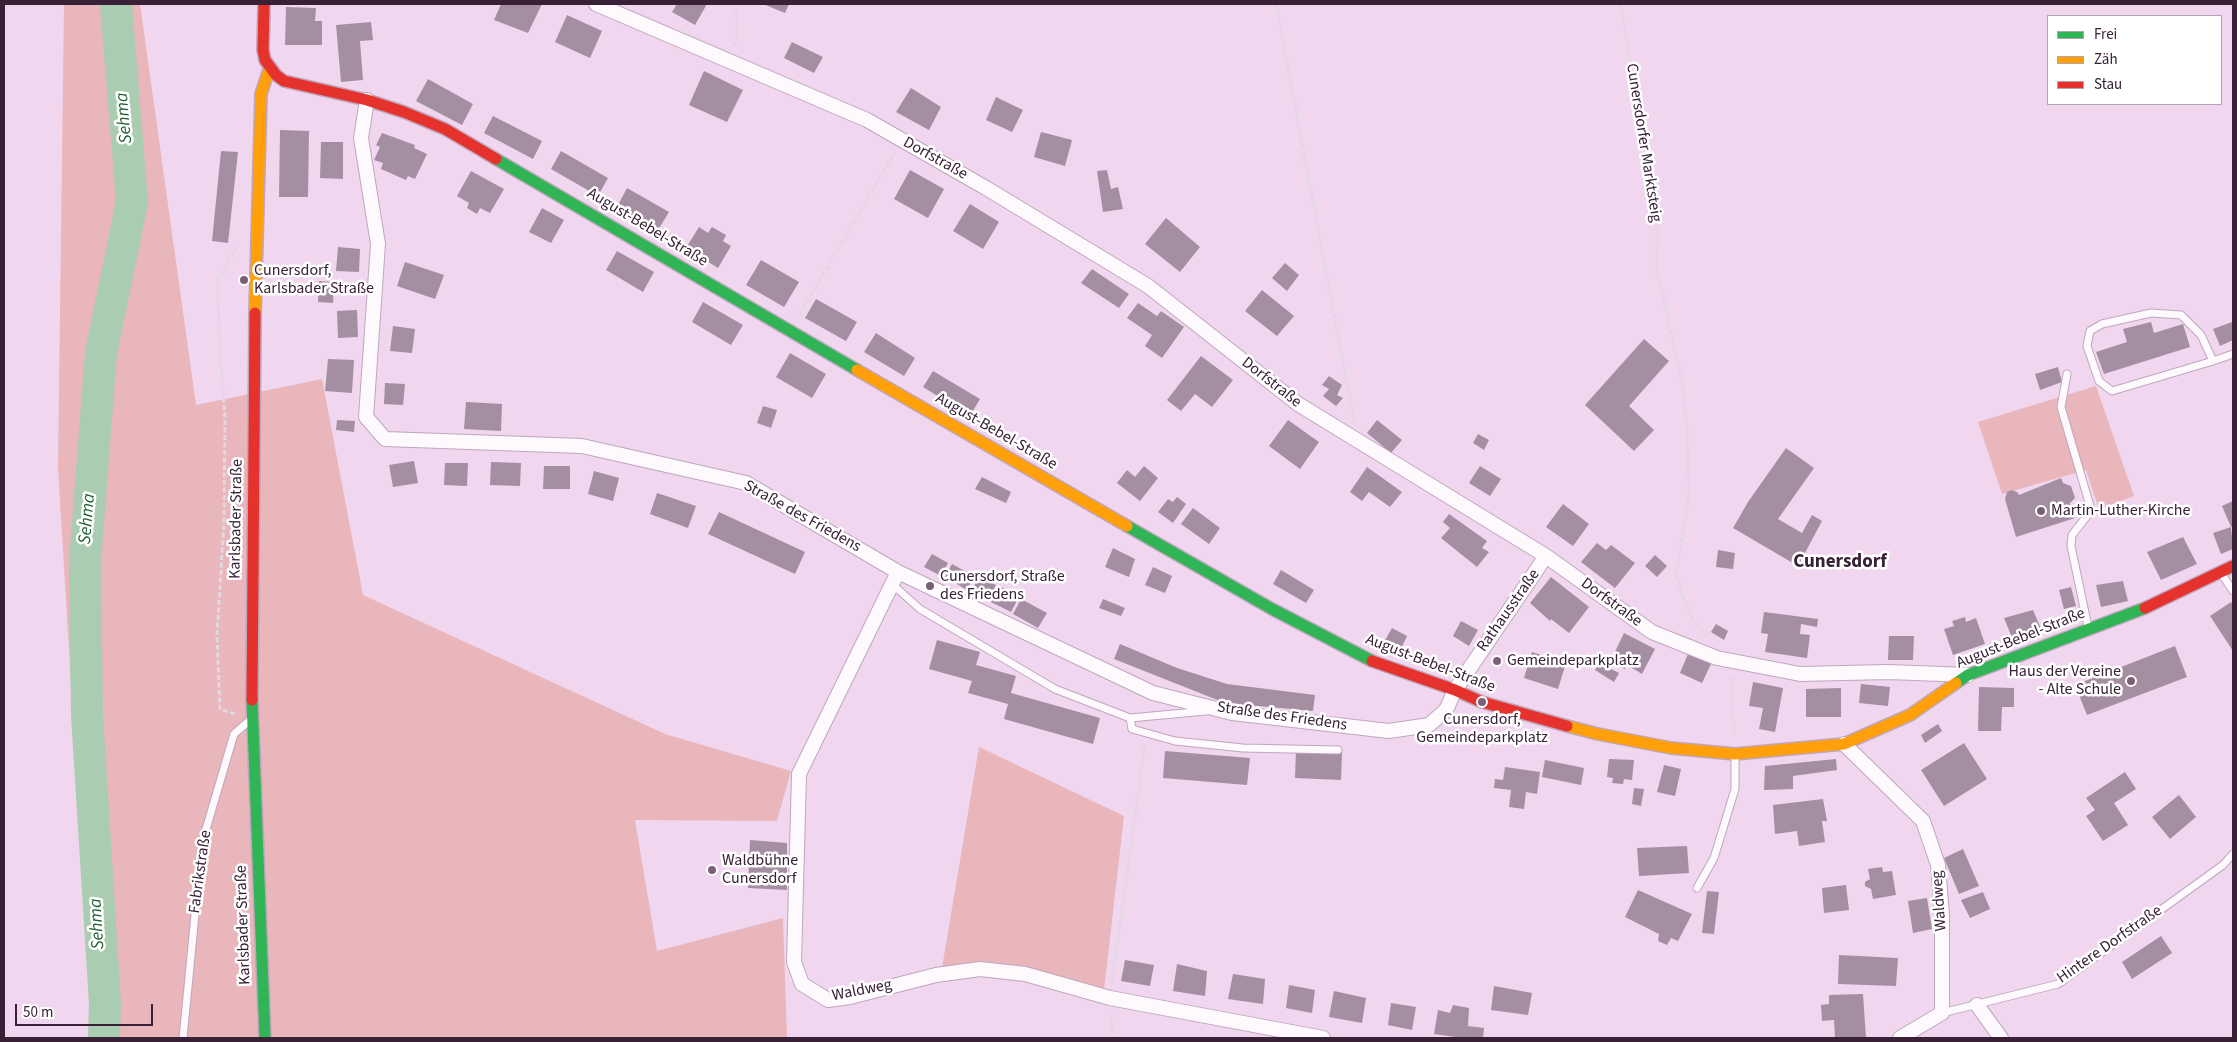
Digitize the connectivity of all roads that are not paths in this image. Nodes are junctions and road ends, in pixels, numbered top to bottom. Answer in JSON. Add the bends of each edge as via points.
{"nodes":[{"id":1,"x":264,"y":4,"type":"edge"},
{"id":2,"x":596,"y":4,"type":"edge"},
{"id":3,"x":270,"y":67,"type":"junction"},
{"id":4,"x":367,"y":100,"type":"junction"},
{"id":5,"x":2233,"y":354,"type":"edge"},
{"id":6,"x":2213,"y":361,"type":"junction"},
{"id":7,"x":2067,"y":374,"type":"dead end"},
{"id":8,"x":1546,"y":556,"type":"junction"},
{"id":9,"x":2233,"y":566,"type":"edge"},
{"id":10,"x":2220,"y":573,"type":"junction"},
{"id":11,"x":895,"y":578,"type":"junction"},
{"id":12,"x":2233,"y":591,"type":"edge"},
{"id":13,"x":2089,"y":629,"type":"junction"},
{"id":14,"x":1968,"y":675,"type":"junction"},
{"id":15,"x":1455,"y":690,"type":"junction"},
{"id":16,"x":1219,"y":709,"type":"junction"},
{"id":17,"x":1130,"y":718,"type":"junction"},
{"id":18,"x":252,"y":719,"type":"junction"},
{"id":19,"x":1844,"y":744,"type":"junction"},
{"id":20,"x":1338,"y":750,"type":"dead end"},
{"id":21,"x":1735,"y":754,"type":"junction"},
{"id":22,"x":2233,"y":854,"type":"edge"},
{"id":23,"x":1698,"y":888,"type":"dead end"},
{"id":24,"x":1977,"y":1005,"type":"junction"},
{"id":25,"x":1942,"y":1013,"type":"junction"},
{"id":26,"x":183,"y":1038,"type":"edge"},
{"id":27,"x":265,"y":1038,"type":"edge"},
{"id":28,"x":1323,"y":1038,"type":"edge"},
{"id":29,"x":1900,"y":1038,"type":"edge"},
{"id":30,"x":2000,"y":1038,"type":"edge"}],
"edges":[{"from":1,"to":3,"type":"main road","via":[[264,50]]},
{"from":2,"to":8,"type":"street","name":"Dorfstraße","via":[[867,120],[986,188],[1148,286],[1298,404]]},
{"from":3,"to":4,"type":"main road","name":"August-Bebel-Straße","via":[[284,81]]},
{"from":3,"to":18,"type":"main road","name":"Karlsbader Straße","via":[[261,94],[255,330]]},
{"from":4,"to":11,"type":"street","name":"Straße des Friedens","via":[[361,138],[378,244],[366,418],[385,438],[582,446],[746,483]]},
{"from":4,"to":15,"type":"main road","name":"August-Bebel-Straße","via":[[420,119],[476,146],[1272,609],[1371,661]]},
{"from":5,"to":6,"type":"lane"},
{"from":6,"to":6,"type":"lane","via":[[2112,392],[2099,381],[2087,346],[2090,331],[2102,324],[2151,313],[2181,315],[2200,335]]},
{"from":7,"to":13,"type":"lane","via":[[2061,407],[2090,506],[2087,516],[2072,535],[2071,546]]},
{"from":8,"to":14,"type":"street","name":"Dorfstraße","via":[[1652,632],[1724,660],[1800,674],[1888,672]]},
{"from":8,"to":15,"type":"street","name":"Rathausstraße"},
{"from":9,"to":10,"type":"main road","name":"August-Bebel-Straße"},
{"from":10,"to":12,"type":"lane"},
{"from":10,"to":13,"type":"main road","name":"August-Bebel-Straße","via":[[2156,604]]},
{"from":11,"to":16,"type":"street","name":"Straße des Friedens","via":[[1153,693]]},
{"from":11,"to":17,"type":"lane","via":[[920,609],[1055,689]]},
{"from":11,"to":28,"type":"street","name":"Waldweg","via":[[799,774],[794,962],[802,984],[828,1000],[936,974],[980,969],[1025,974],[1110,998]]},
{"from":13,"to":14,"type":"main road","name":"August-Bebel-Straße"},
{"from":14,"to":19,"type":"main road","name":"August-Bebel-Straße","via":[[1910,715]]},
{"from":15,"to":16,"type":"street","name":"Straße des Friedens","via":[[1446,710],[1428,725],[1389,731]]},
{"from":15,"to":21,"type":"main road","name":"August-Bebel-Straße","via":[[1482,702],[1598,734],[1671,748]]},
{"from":16,"to":17,"type":"lane"},
{"from":17,"to":20,"type":"lane","via":[[1132,728],[1175,741],[1243,748]]},
{"from":18,"to":26,"type":"lane","name":"Fabrikstraße","via":[[234,734],[202,843]]},
{"from":18,"to":27,"type":"main road","name":"Karlsbader Straße"},
{"from":19,"to":21,"type":"main road","name":"August-Bebel-Straße"},
{"from":19,"to":25,"type":"street","name":"Waldweg","via":[[1923,821],[1938,865],[1942,915]]},
{"from":21,"to":23,"type":"lane","via":[[1735,789],[1714,858]]},
{"from":22,"to":24,"type":"lane","name":"Hintere Dorfstraße","via":[[2058,984]]},
{"from":24,"to":25,"type":"lane","name":"Hintere Dorfstraße"},
{"from":24,"to":30,"type":"street"},
{"from":25,"to":29,"type":"street"}]}
